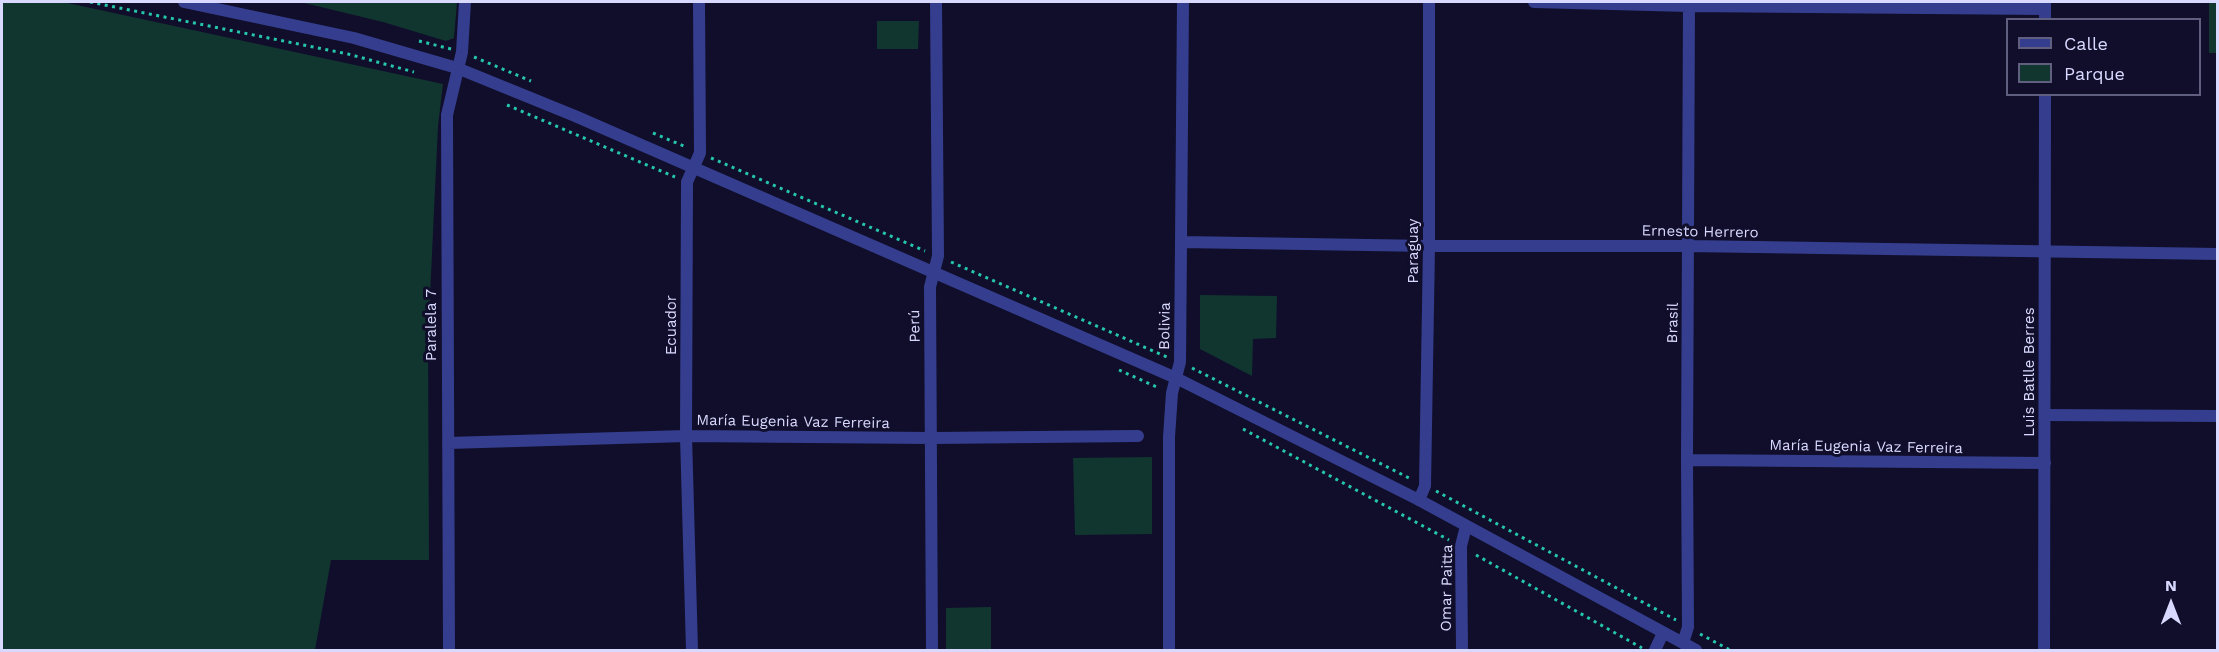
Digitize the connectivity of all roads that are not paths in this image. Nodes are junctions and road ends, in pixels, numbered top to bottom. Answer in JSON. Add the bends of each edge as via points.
{"nodes":[{"id":1,"x":184,"y":2,"type":"edge"},
{"id":2,"x":465,"y":2,"type":"edge"},
{"id":3,"x":699,"y":2,"type":"edge"},
{"id":4,"x":936,"y":2,"type":"edge"},
{"id":5,"x":1184,"y":2,"type":"edge"},
{"id":6,"x":1429,"y":2,"type":"edge"},
{"id":7,"x":1534,"y":2,"type":"edge"},
{"id":8,"x":1689,"y":4,"type":"edge"},
{"id":9,"x":2045,"y":10,"type":"edge"},
{"id":10,"x":457,"y":68,"type":"junction"},
{"id":11,"x":2045,"y":96,"type":"edge"},
{"id":12,"x":694,"y":168,"type":"junction"},
{"id":13,"x":1182,"y":242,"type":"junction"},
{"id":14,"x":1429,"y":246,"type":"junction"},
{"id":15,"x":1689,"y":246,"type":"junction"},
{"id":16,"x":2045,"y":252,"type":"junction"},
{"id":17,"x":2217,"y":254,"type":"edge"},
{"id":18,"x":933,"y":273,"type":"junction"},
{"id":19,"x":1176,"y":378,"type":"junction"},
{"id":20,"x":2045,"y":415,"type":"junction"},
{"id":21,"x":2217,"y":416,"type":"edge"},
{"id":22,"x":686,"y":436,"type":"junction"},
{"id":23,"x":1138,"y":436,"type":"dead end"},
{"id":24,"x":932,"y":438,"type":"junction"},
{"id":25,"x":448,"y":443,"type":"junction"},
{"id":26,"x":1687,"y":460,"type":"junction"},
{"id":27,"x":2045,"y":463,"type":"junction"},
{"id":28,"x":1419,"y":500,"type":"junction"},
{"id":29,"x":1466,"y":526,"type":"junction"},
{"id":30,"x":1663,"y":633,"type":"junction"},
{"id":31,"x":1683,"y":643,"type":"junction"},
{"id":32,"x":449,"y":651,"type":"edge"},
{"id":33,"x":692,"y":651,"type":"edge"},
{"id":34,"x":932,"y":651,"type":"edge"},
{"id":35,"x":1169,"y":651,"type":"edge"},
{"id":36,"x":1462,"y":651,"type":"edge"},
{"id":37,"x":1655,"y":651,"type":"edge"},
{"id":38,"x":1696,"y":651,"type":"edge"},
{"id":39,"x":2044,"y":651,"type":"edge"}],
"edges":[{"from":1,"to":10,"type":"street","via":[[354,38]]},
{"from":2,"to":10,"type":"street","name":"Paralela 7","via":[[462,52]]},
{"from":3,"to":12,"type":"street","name":"Ecuador","via":[[700,153]]},
{"from":4,"to":18,"type":"street","name":"Perú","via":[[938,256]]},
{"from":5,"to":13,"type":"street","name":"Bolivia"},
{"from":6,"to":14,"type":"street","name":"Paraguay"},
{"from":7,"to":8,"type":"street"},
{"from":8,"to":9,"type":"street"},
{"from":8,"to":15,"type":"street","name":"Brasil"},
{"from":10,"to":12,"type":"street"},
{"from":10,"to":25,"type":"street","name":"Paralela 7","via":[[447,115]]},
{"from":11,"to":16,"type":"street","name":"Luis Batlle Berres"},
{"from":12,"to":18,"type":"street"},
{"from":12,"to":22,"type":"street","name":"Ecuador","via":[[687,182]]},
{"from":13,"to":14,"type":"street","name":"Ernesto Herrero"},
{"from":13,"to":19,"type":"street","name":"Bolivia","via":[[1180,362]]},
{"from":14,"to":15,"type":"street","name":"Ernesto Herrero"},
{"from":14,"to":28,"type":"street","name":"Paraguay","via":[[1425,486]]},
{"from":15,"to":16,"type":"street","name":"Ernesto Herrero"},
{"from":15,"to":26,"type":"street","name":"Brasil"},
{"from":16,"to":17,"type":"street","name":"Ernesto Herrero"},
{"from":16,"to":20,"type":"street","name":"Luis Batlle Berres"},
{"from":18,"to":19,"type":"street"},
{"from":18,"to":24,"type":"street","name":"Perú"},
{"from":19,"to":28,"type":"street"},
{"from":19,"to":35,"type":"street","name":"Bolivia","via":[[1169,437]]},
{"from":20,"to":21,"type":"street"},
{"from":20,"to":27,"type":"street","name":"Luis Batlle Berres"},
{"from":22,"to":24,"type":"street","name":"María Eugenia Vaz Ferreira"},
{"from":22,"to":25,"type":"street","name":"María Eugenia Vaz Ferreira"},
{"from":22,"to":33,"type":"street","name":"Ecuador"},
{"from":23,"to":24,"type":"street","name":"María Eugenia Vaz Ferreira"},
{"from":24,"to":34,"type":"street","name":"Perú"},
{"from":25,"to":32,"type":"street","name":"Paralela 7"},
{"from":26,"to":27,"type":"street","name":"María Eugenia Vaz Ferreira"},
{"from":26,"to":31,"type":"street","name":"Brasil","via":[[1688,627]]},
{"from":27,"to":39,"type":"street","name":"Luis Batlle Berres"},
{"from":28,"to":29,"type":"street"},
{"from":29,"to":30,"type":"street"},
{"from":29,"to":36,"type":"street","name":"Omar Paitta","via":[[1461,546]]},
{"from":30,"to":31,"type":"street"},
{"from":30,"to":37,"type":"street"},
{"from":31,"to":38,"type":"street"}]}
